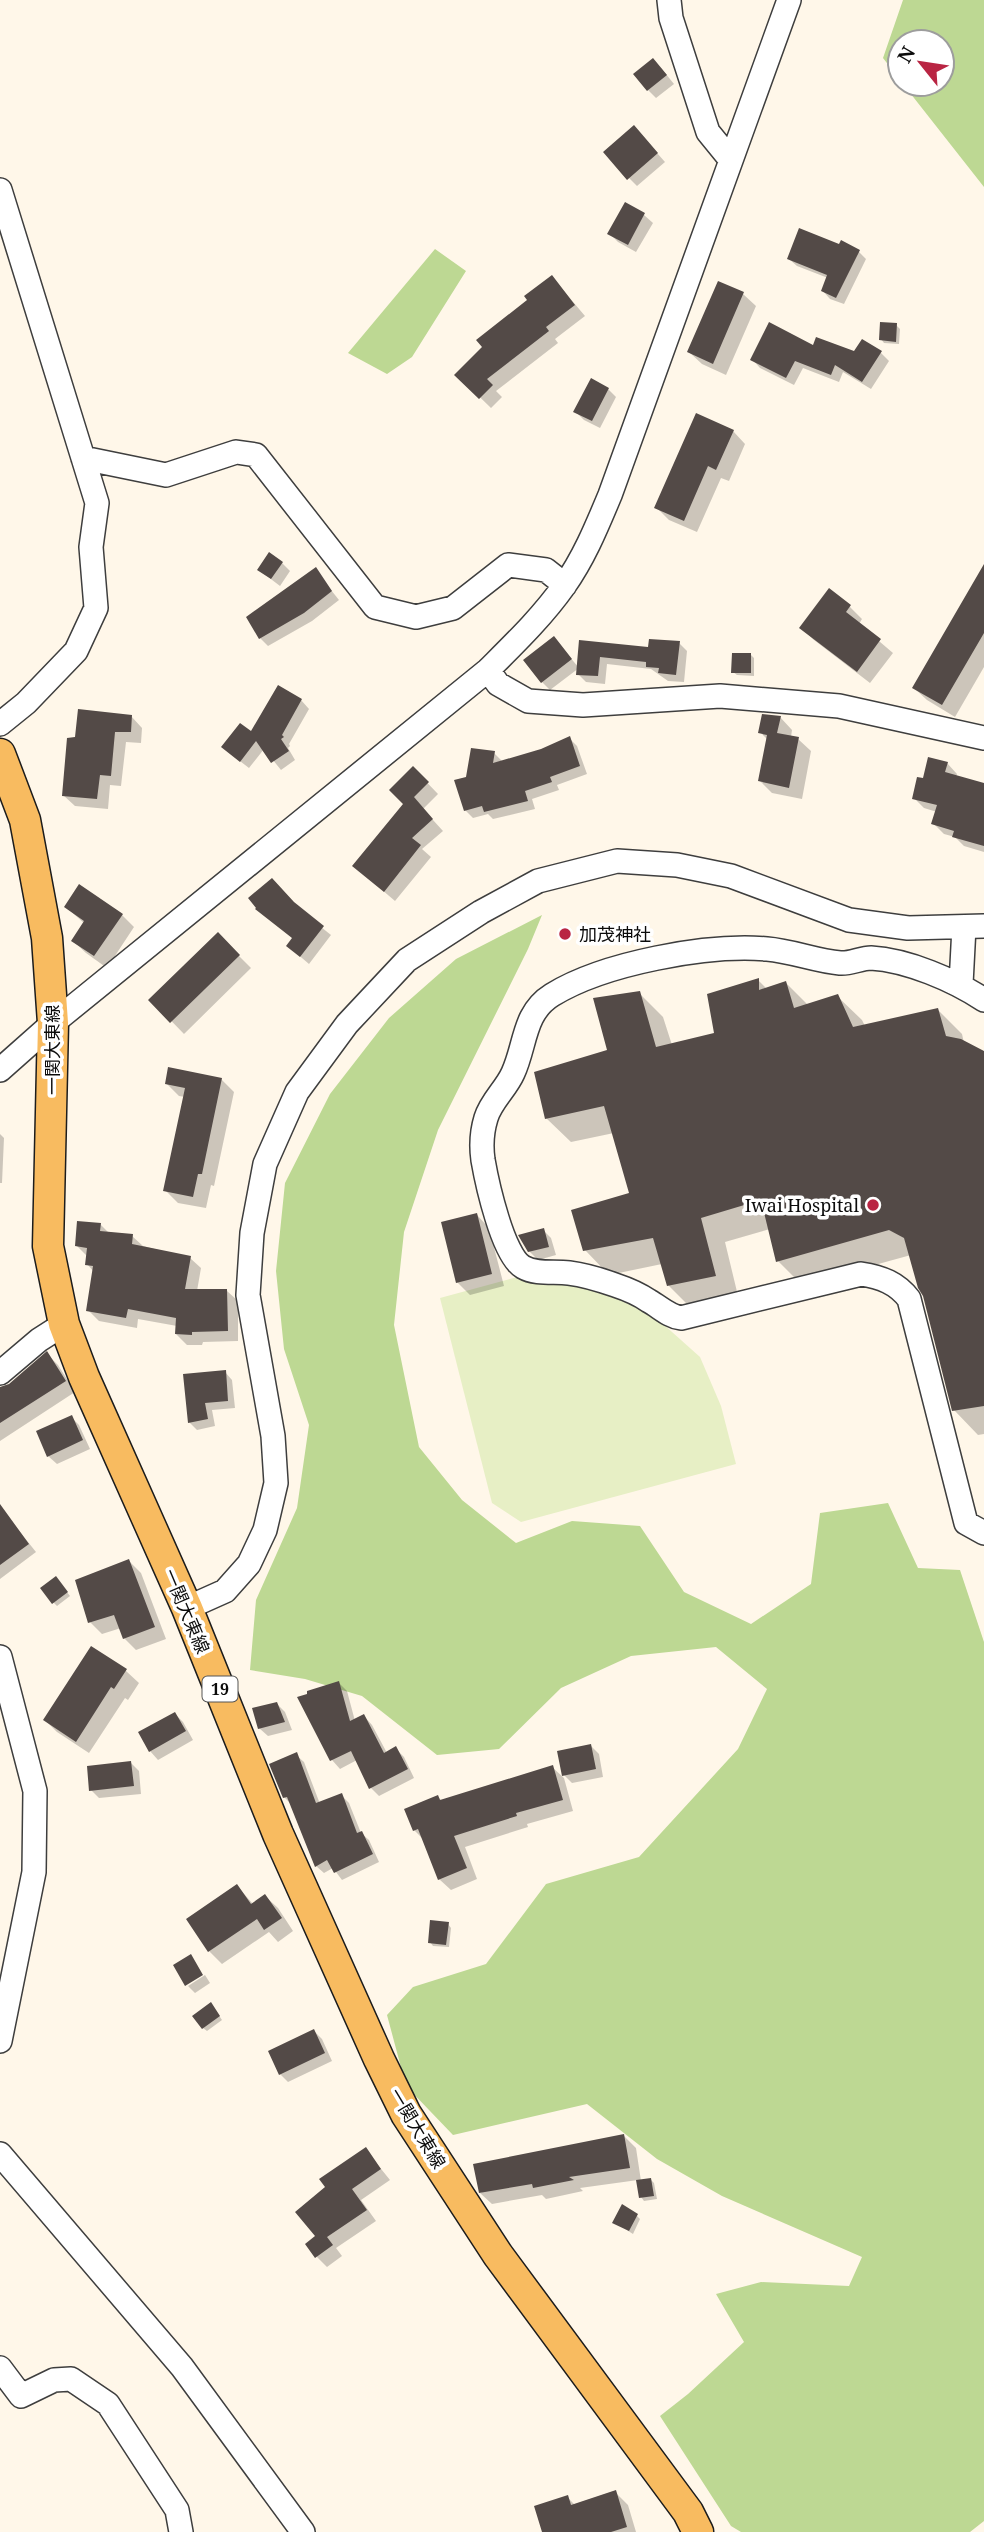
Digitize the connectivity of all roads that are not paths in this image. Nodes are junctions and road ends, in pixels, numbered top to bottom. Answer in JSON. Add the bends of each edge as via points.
{"nodes":[{"id":1,"x":669,"y":0,"type":"edge"},
{"id":2,"x":789,"y":0,"type":"edge"},
{"id":3,"x":730,"y":159,"type":"junction"},
{"id":4,"x":0,"y":190,"type":"edge"},
{"id":5,"x":83,"y":458,"type":"junction"},
{"id":6,"x":565,"y":585,"type":"junction"},
{"id":7,"x":488,"y":670,"type":"junction"},
{"id":8,"x":0,"y":724,"type":"edge"},
{"id":9,"x":984,"y":738,"type":"edge"},
{"id":10,"x":0,"y":754,"type":"edge"},
{"id":11,"x":0,"y":804,"type":"edge"},
{"id":12,"x":25,"y":821,"type":"junction"},
{"id":13,"x":974,"y":926,"type":"edge"},
{"id":14,"x":961,"y":984,"type":"junction"},
{"id":15,"x":984,"y":1000,"type":"edge"},
{"id":16,"x":53,"y":1023,"type":"junction"},
{"id":17,"x":0,"y":1070,"type":"edge"},
{"id":18,"x":64,"y":1324,"type":"junction"},
{"id":19,"x":0,"y":1373,"type":"edge"},
{"id":20,"x":984,"y":1533,"type":"edge"},
{"id":21,"x":187,"y":1608,"type":"junction"},
{"id":22,"x":0,"y":1657,"type":"edge"},
{"id":23,"x":0,"y":2041,"type":"edge"},
{"id":24,"x":0,"y":2154,"type":"edge"},
{"id":25,"x":0,"y":2368,"type":"edge"},
{"id":26,"x":181,"y":2532,"type":"edge"},
{"id":27,"x":303,"y":2532,"type":"edge"},
{"id":28,"x":698,"y":2532,"type":"edge"}],
"edges":[{"from":1,"to":3,"type":"street","via":[[708,132]]},
{"from":2,"to":3,"type":"street"},
{"from":3,"to":6,"type":"street","via":[[610,495]]},
{"from":4,"to":5,"type":"street"},
{"from":5,"to":6,"type":"street","via":[[166,475],[236,452],[256,455],[375,607],[416,617],[453,608],[508,565],[546,570]]},
{"from":5,"to":8,"type":"street","via":[[97,503],[91,547],[96,608],[76,650]]},
{"from":6,"to":7,"type":"street"},
{"from":7,"to":9,"type":"street","via":[[498,684],[528,701],[583,705],[720,696],[839,706]]},
{"from":7,"to":16,"type":"street"},
{"from":10,"to":12,"type":"main road","name":"一関大東線","number":"19"},
{"from":11,"to":12,"type":"street"},
{"from":12,"to":16,"type":"main road","name":"一関大東線","number":"19","via":[[47,938]]},
{"from":13,"to":14,"type":"street"},
{"from":13,"to":21,"type":"street","via":[[908,928],[849,920],[731,876],[677,865],[617,861],[538,881],[407,960],[347,1024],[297,1092],[265,1164],[252,1233],[248,1295],[271,1424],[276,1483],[265,1530],[249,1564],[225,1591]]},
{"from":14,"to":15,"type":"street"},
{"from":14,"to":20,"type":"street","via":[[888,961],[869,958],[842,964],[766,949],[698,952],[594,976],[554,994],[534,1012],[512,1075],[486,1116],[482,1136],[489,1188],[503,1233],[512,1256],[533,1271],[569,1273],[615,1285],[681,1318],[861,1273],[904,1292],[965,1523]]},
{"from":16,"to":17,"type":"street"},
{"from":16,"to":18,"type":"main road","name":"一関大東線","number":"19","via":[[48,1246]]},
{"from":18,"to":19,"type":"street"},
{"from":18,"to":21,"type":"main road","name":"一関大東線","number":"19"},
{"from":21,"to":28,"type":"main road","name":"一関大東線","number":"19","via":[[278,1834],[406,2114],[498,2255],[688,2512]]},
{"from":22,"to":23,"type":"street","via":[[35,1791],[34,1872]]},
{"from":24,"to":27,"type":"street","via":[[182,2367]]},
{"from":25,"to":26,"type":"street","via":[[21,2396],[54,2380],[71,2379],[108,2404],[177,2511]]}]}
